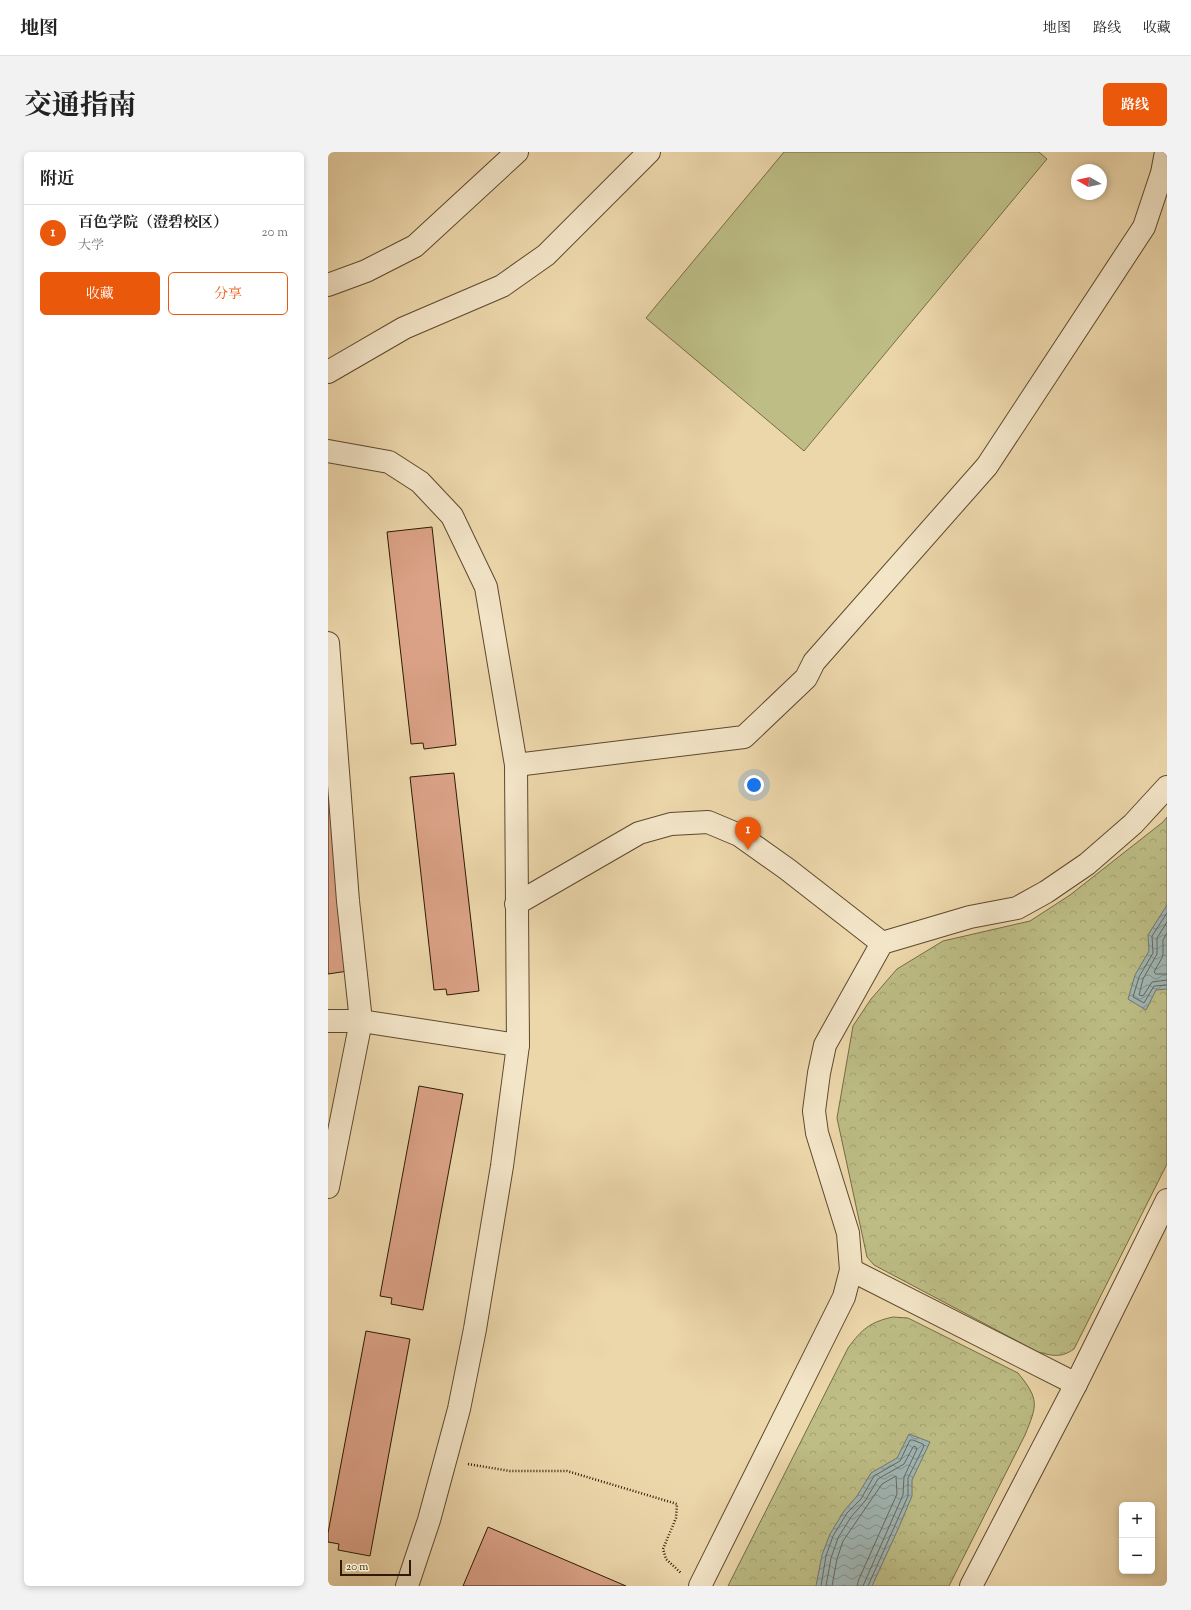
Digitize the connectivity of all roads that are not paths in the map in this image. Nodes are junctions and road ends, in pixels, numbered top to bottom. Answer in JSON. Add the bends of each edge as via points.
{"nodes":[{"id":1,"x":516,"y":152,"type":"edge"},
{"id":2,"x":1166,"y":152,"type":"edge"},
{"id":3,"x":639,"y":155,"type":"edge"},
{"id":4,"x":328,"y":285,"type":"edge"},
{"id":5,"x":328,"y":372,"type":"edge"},
{"id":6,"x":328,"y":451,"type":"edge"},
{"id":7,"x":328,"y":643,"type":"edge"},
{"id":8,"x":516,"y":765,"type":"junction"},
{"id":9,"x":1167,"y":787,"type":"edge"},
{"id":10,"x":516,"y":904,"type":"junction"},
{"id":11,"x":882,"y":943,"type":"junction"},
{"id":12,"x":361,"y":1021,"type":"junction"},
{"id":13,"x":328,"y":1022,"type":"edge"},
{"id":14,"x":518,"y":1046,"type":"junction"},
{"id":15,"x":328,"y":1187,"type":"edge"},
{"id":16,"x":1167,"y":1200,"type":"edge"},
{"id":17,"x":851,"y":1270,"type":"junction"},
{"id":18,"x":1076,"y":1384,"type":"junction"},
{"id":19,"x":693,"y":1582,"type":"edge"},
{"id":20,"x":407,"y":1586,"type":"edge"},
{"id":21,"x":971,"y":1586,"type":"edge"}],
"edges":[{"from":1,"to":4,"type":"street","via":[[415,246],[366,271]]},
{"from":2,"to":8,"type":"street","via":[[1162,173],[1144,227],[987,466],[814,662],[806,678],[744,737]]},
{"from":3,"to":5,"type":"street","via":[[546,255],[502,286],[404,328]]},
{"from":6,"to":8,"type":"street","via":[[389,462],[420,482],[452,516],[486,587]]},
{"from":7,"to":12,"type":"street","via":[[348,901]]},
{"from":8,"to":10,"type":"street"},
{"from":9,"to":11,"type":"street","via":[[1133,824],[1099,854],[1046,892],[1017,908],[970,917]]},
{"from":10,"to":11,"type":"street","via":[[638,833],[671,824],[708,822],[739,835]]},
{"from":10,"to":14,"type":"street"},
{"from":11,"to":17,"type":"street","via":[[825,1045],[814,1111],[817,1133],[848,1233]]},
{"from":12,"to":13,"type":"street"},
{"from":12,"to":14,"type":"street"},
{"from":12,"to":15,"type":"street"},
{"from":14,"to":20,"type":"street","via":[[502,1166],[459,1409],[429,1520]]},
{"from":16,"to":18,"type":"street"},
{"from":17,"to":18,"type":"street"},
{"from":17,"to":19,"type":"street","via":[[844,1297]]},
{"from":18,"to":21,"type":"street"}]}
